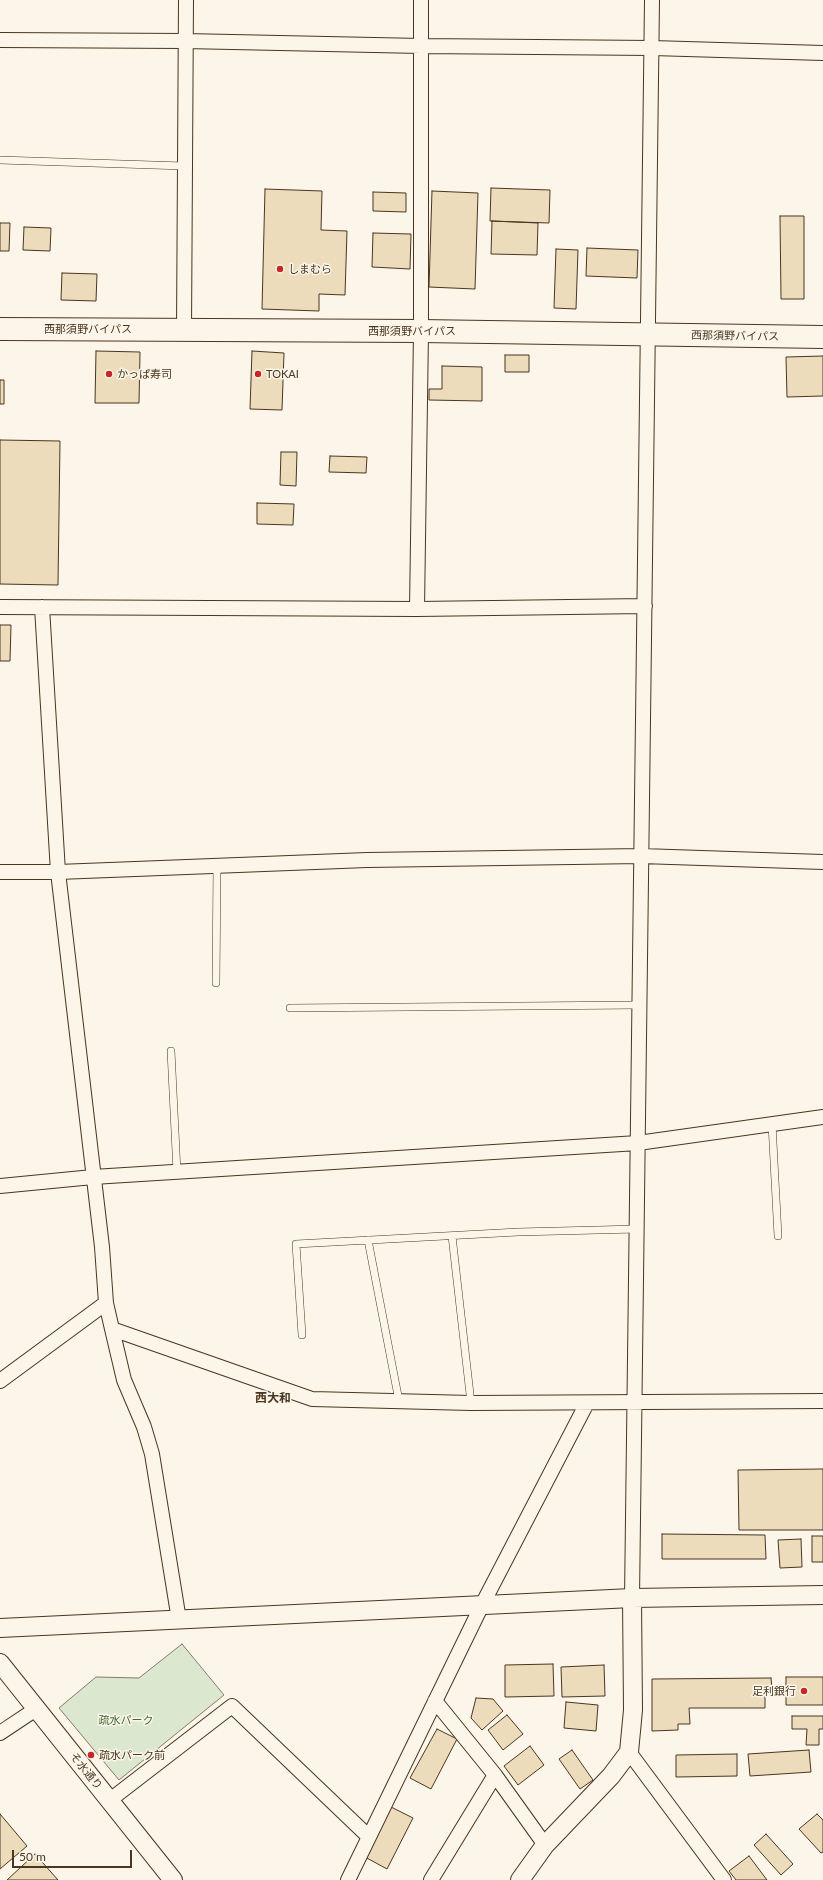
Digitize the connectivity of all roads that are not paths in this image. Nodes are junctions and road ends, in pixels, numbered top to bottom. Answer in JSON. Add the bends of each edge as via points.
{"nodes":[{"id":1,"x":186,"y":0,"type":"edge"},
{"id":2,"x":421,"y":0,"type":"edge"},
{"id":3,"x":652,"y":0,"type":"edge"},
{"id":4,"x":0,"y":40,"type":"edge"},
{"id":5,"x":185,"y":41,"type":"junction"},
{"id":6,"x":421,"y":46,"type":"junction"},
{"id":7,"x":652,"y":48,"type":"junction"},
{"id":8,"x":823,"y":53,"type":"edge"},
{"id":9,"x":0,"y":160,"type":"edge"},
{"id":10,"x":184,"y":166,"type":"junction"},
{"id":11,"x":0,"y":329,"type":"edge"},
{"id":12,"x":184,"y":330,"type":"junction"},
{"id":13,"x":421,"y":331,"type":"junction"},
{"id":14,"x":649,"y":335,"type":"junction"},
{"id":15,"x":823,"y":337,"type":"edge"},
{"id":16,"x":645,"y":606,"type":"junction"},
{"id":17,"x":0,"y":607,"type":"edge"},
{"id":18,"x":42,"y":608,"type":"junction"},
{"id":19,"x":417,"y":608,"type":"junction"},
{"id":20,"x":641,"y":856,"type":"junction"},
{"id":21,"x":823,"y":862,"type":"edge"},
{"id":22,"x":217,"y":866,"type":"junction"},
{"id":23,"x":0,"y":872,"type":"edge"},
{"id":24,"x":58,"y":872,"type":"junction"},
{"id":25,"x":216,"y":983,"type":"dead end"},
{"id":26,"x":638,"y":1006,"type":"junction"},
{"id":27,"x":290,"y":1008,"type":"dead end"},
{"id":28,"x":171,"y":1051,"type":"dead end"},
{"id":29,"x":823,"y":1117,"type":"edge"},
{"id":30,"x":772,"y":1124,"type":"junction"},
{"id":31,"x":638,"y":1143,"type":"junction"},
{"id":32,"x":177,"y":1172,"type":"junction"},
{"id":33,"x":93,"y":1177,"type":"junction"},
{"id":34,"x":0,"y":1186,"type":"edge"},
{"id":35,"x":638,"y":1229,"type":"junction"},
{"id":36,"x":452,"y":1236,"type":"junction"},
{"id":37,"x":778,"y":1236,"type":"dead end"},
{"id":38,"x":368,"y":1240,"type":"junction"},
{"id":39,"x":106,"y":1303,"type":"junction"},
{"id":40,"x":112,"y":1329,"type":"junction"},
{"id":41,"x":302,"y":1335,"type":"dead end"},
{"id":42,"x":0,"y":1380,"type":"edge"},
{"id":43,"x":399,"y":1401,"type":"junction"},
{"id":44,"x":636,"y":1401,"type":"junction"},
{"id":45,"x":823,"y":1401,"type":"edge"},
{"id":46,"x":472,"y":1403,"type":"junction"},
{"id":47,"x":587,"y":1403,"type":"junction"},
{"id":48,"x":823,"y":1595,"type":"edge"},
{"id":49,"x":632,"y":1598,"type":"junction"},
{"id":50,"x":482,"y":1605,"type":"junction"},
{"id":51,"x":179,"y":1620,"type":"junction"},
{"id":52,"x":0,"y":1628,"type":"edge"},
{"id":53,"x":0,"y":1662,"type":"edge"},
{"id":54,"x":435,"y":1701,"type":"junction"},
{"id":55,"x":36,"y":1709,"type":"junction"},
{"id":56,"x":0,"y":1733,"type":"edge"},
{"id":57,"x":629,"y":1752,"type":"junction"},
{"id":58,"x":495,"y":1775,"type":"junction"},
{"id":59,"x":110,"y":1800,"type":"junction"},
{"id":60,"x":369,"y":1837,"type":"junction"},
{"id":61,"x":545,"y":1844,"type":"junction"},
{"id":62,"x":353,"y":1877,"type":"edge"},
{"id":63,"x":173,"y":1880,"type":"edge"},
{"id":64,"x":431,"y":1880,"type":"edge"},
{"id":65,"x":520,"y":1880,"type":"edge"},
{"id":66,"x":724,"y":1880,"type":"edge"}],
"edges":[{"from":1,"to":5,"type":"street"},
{"from":2,"to":6,"type":"street"},
{"from":3,"to":7,"type":"street"},
{"from":4,"to":5,"type":"street"},
{"from":5,"to":6,"type":"street"},
{"from":5,"to":10,"type":"street"},
{"from":6,"to":7,"type":"street"},
{"from":6,"to":13,"type":"street"},
{"from":7,"to":8,"type":"street"},
{"from":7,"to":14,"type":"street"},
{"from":9,"to":10,"type":"lane"},
{"from":10,"to":12,"type":"street"},
{"from":11,"to":12,"type":"highway","name":"西那須野バイパス"},
{"from":12,"to":13,"type":"highway","name":"西那須野バイパス"},
{"from":13,"to":14,"type":"highway","name":"西那須野バイパス"},
{"from":13,"to":19,"type":"street"},
{"from":14,"to":15,"type":"highway","name":"西那須野バイパス"},
{"from":14,"to":16,"type":"street"},
{"from":16,"to":19,"type":"street"},
{"from":16,"to":20,"type":"street"},
{"from":17,"to":18,"type":"street"},
{"from":18,"to":19,"type":"street"},
{"from":18,"to":24,"type":"street"},
{"from":20,"to":21,"type":"street"},
{"from":20,"to":22,"type":"street","via":[[367,860]]},
{"from":20,"to":26,"type":"street"},
{"from":22,"to":24,"type":"street"},
{"from":22,"to":25,"type":"lane"},
{"from":23,"to":24,"type":"street"},
{"from":24,"to":33,"type":"street"},
{"from":26,"to":27,"type":"lane"},
{"from":26,"to":31,"type":"street"},
{"from":28,"to":32,"type":"lane"},
{"from":29,"to":30,"type":"street"},
{"from":30,"to":31,"type":"street"},
{"from":30,"to":37,"type":"lane"},
{"from":31,"to":32,"type":"street"},
{"from":31,"to":35,"type":"street"},
{"from":32,"to":33,"type":"street"},
{"from":33,"to":34,"type":"street"},
{"from":33,"to":39,"type":"street"},
{"from":35,"to":36,"type":"lane"},
{"from":35,"to":44,"type":"street"},
{"from":36,"to":38,"type":"lane"},
{"from":36,"to":46,"type":"lane"},
{"from":38,"to":41,"type":"lane","via":[[296,1244]]},
{"from":38,"to":43,"type":"lane"},
{"from":39,"to":40,"type":"street"},
{"from":39,"to":42,"type":"street"},
{"from":40,"to":43,"type":"street","via":[[312,1399]]},
{"from":40,"to":51,"type":"street","via":[[124,1380],[144,1427],[152,1454]]},
{"from":43,"to":46,"type":"street"},
{"from":44,"to":45,"type":"street"},
{"from":44,"to":47,"type":"street"},
{"from":44,"to":49,"type":"street"},
{"from":46,"to":47,"type":"street"},
{"from":47,"to":50,"type":"street"},
{"from":48,"to":49,"type":"street"},
{"from":49,"to":50,"type":"street"},
{"from":49,"to":57,"type":"street","via":[[633,1710]]},
{"from":50,"to":51,"type":"street"},
{"from":50,"to":54,"type":"street"},
{"from":51,"to":52,"type":"street"},
{"from":53,"to":55,"type":"street","name":"そ水通り"},
{"from":54,"to":58,"type":"street"},
{"from":54,"to":60,"type":"street"},
{"from":55,"to":56,"type":"street"},
{"from":55,"to":59,"type":"street","name":"そ水通り"},
{"from":57,"to":61,"type":"street","via":[[611,1776]]},
{"from":57,"to":66,"type":"street"},
{"from":58,"to":61,"type":"street"},
{"from":58,"to":64,"type":"street"},
{"from":59,"to":60,"type":"street","via":[[232,1706]]},
{"from":59,"to":63,"type":"street","name":"そ水通り"},
{"from":60,"to":62,"type":"street"},
{"from":61,"to":65,"type":"street"}]}
